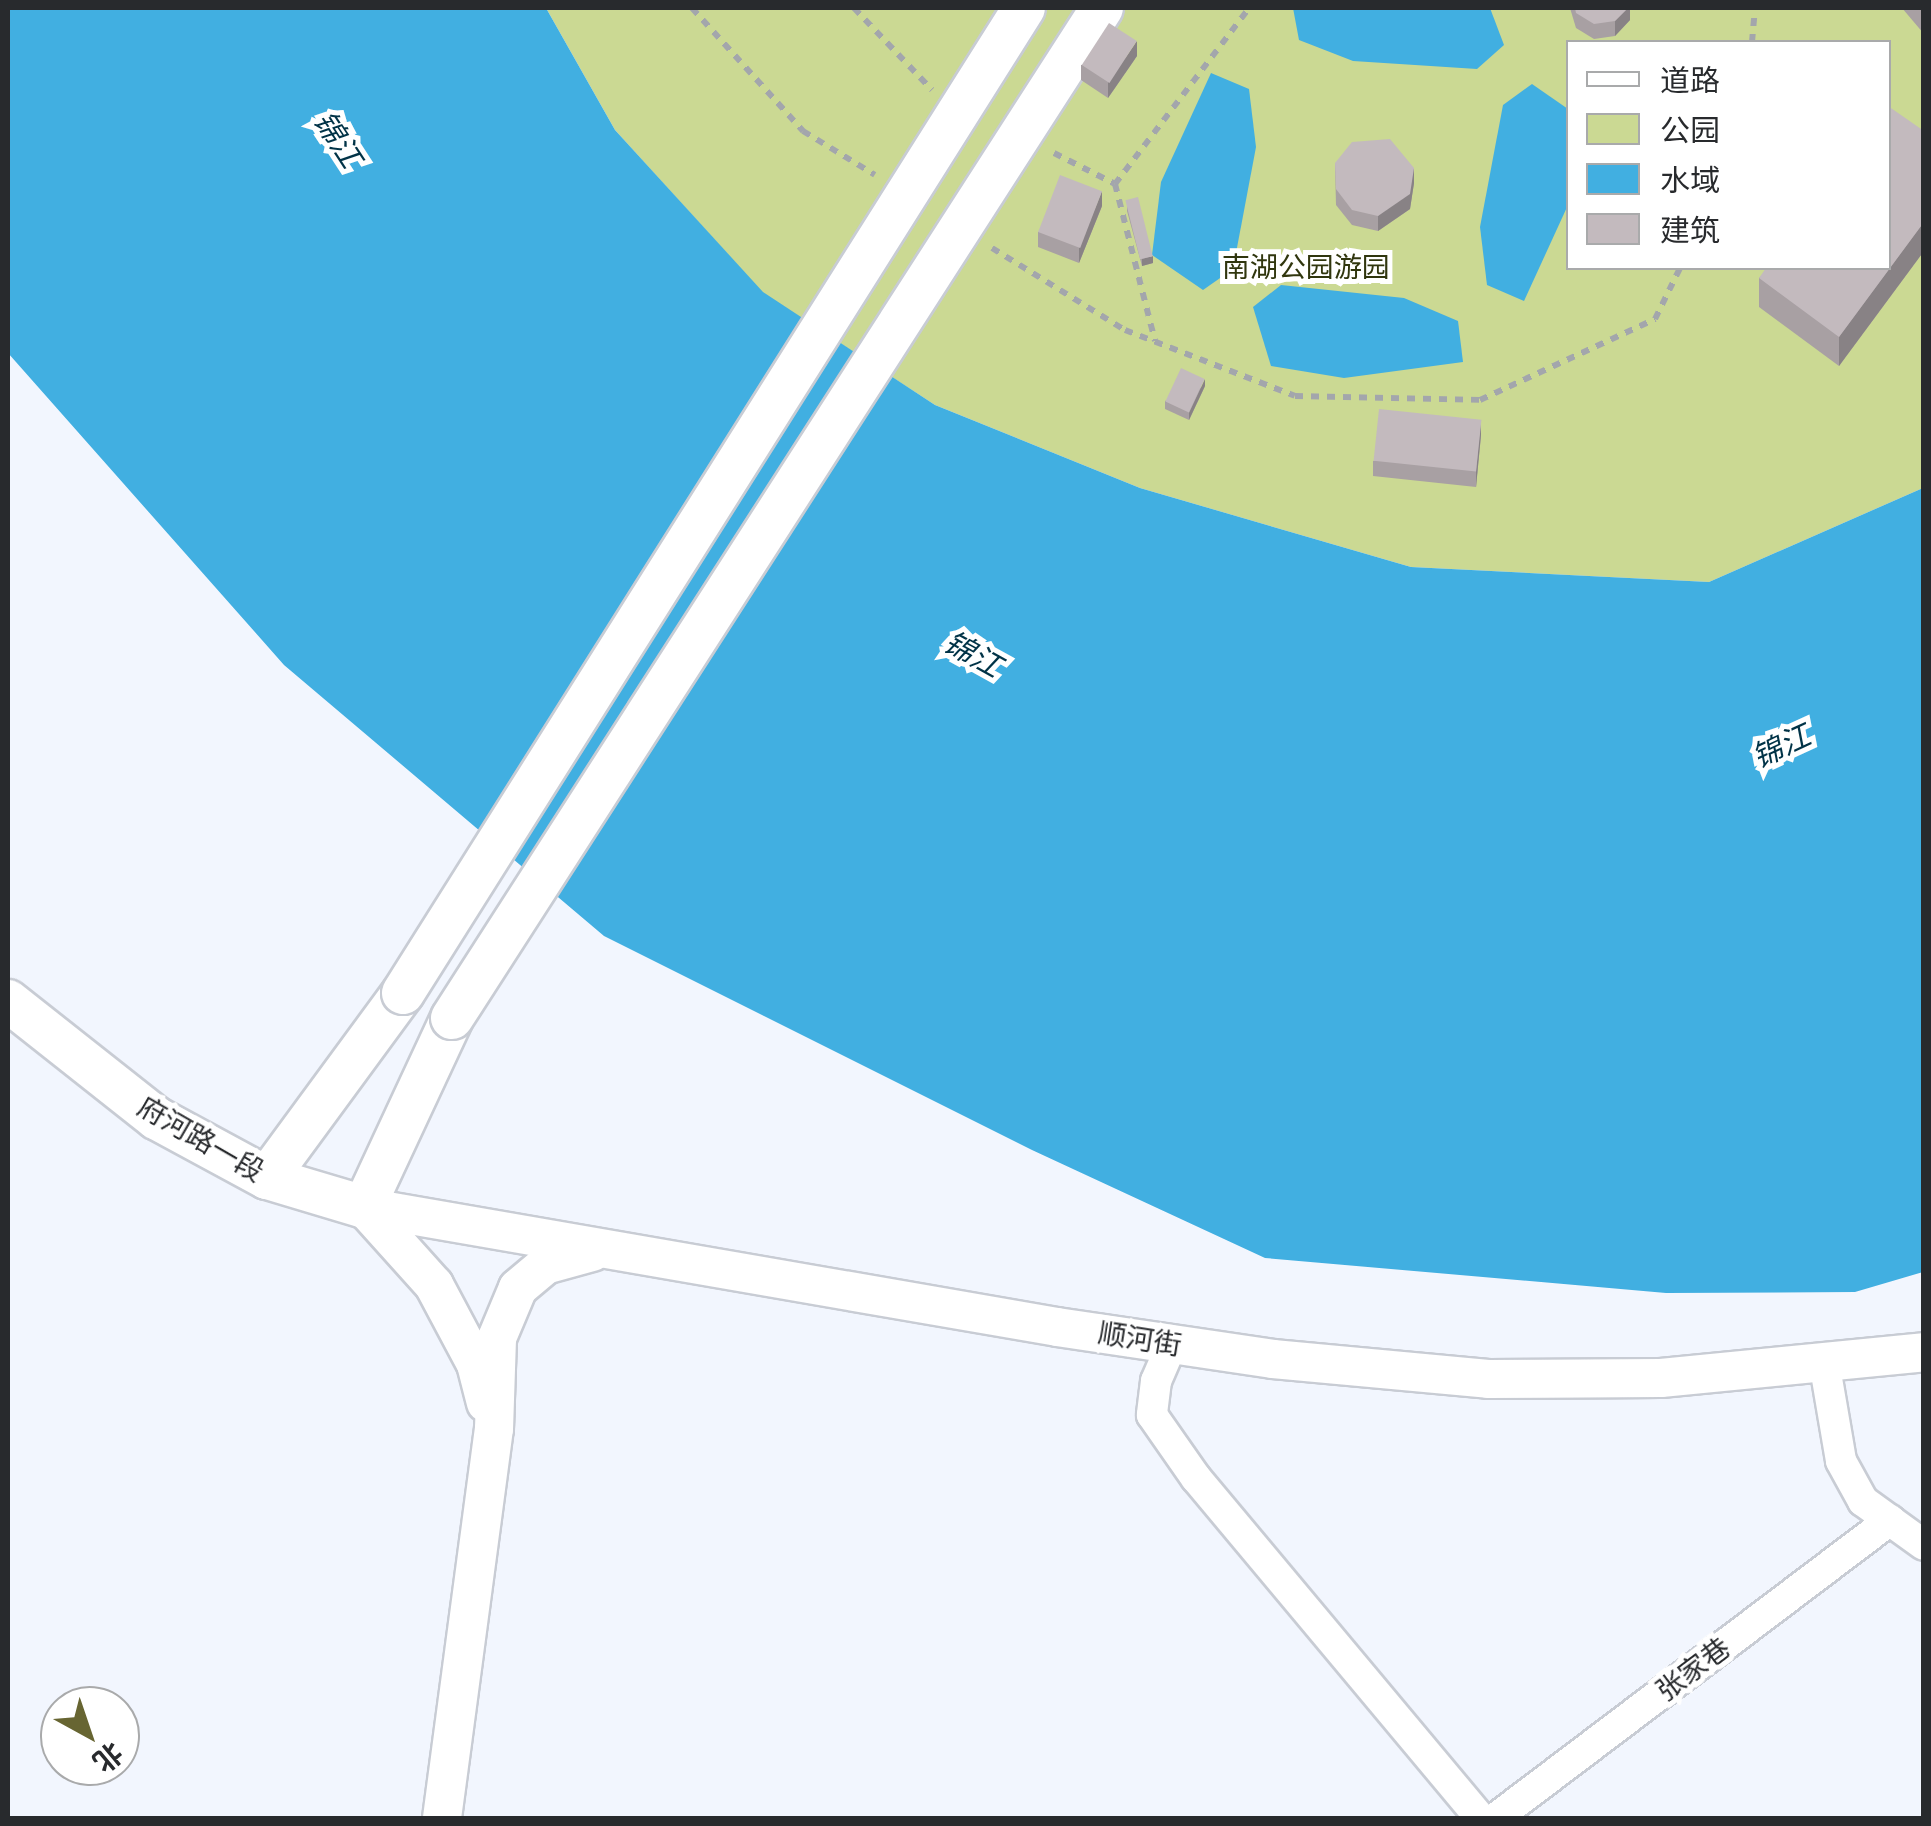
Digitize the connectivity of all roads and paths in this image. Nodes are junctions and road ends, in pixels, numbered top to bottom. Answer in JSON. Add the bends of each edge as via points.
{"nodes":[{"id":1,"x":692,"y":8,"type":"edge"},
{"id":2,"x":1024,"y":8,"type":"edge"},
{"id":3,"x":1102,"y":8,"type":"edge"},
{"id":4,"x":1755,"y":8,"type":"edge"},
{"id":5,"x":1752,"y":40,"type":"edge"},
{"id":6,"x":888,"y":183,"type":"dead end"},
{"id":7,"x":1115,"y":184,"type":"dead end"},
{"id":8,"x":989,"y":246,"type":"dead end"},
{"id":9,"x":1679,"y":270,"type":"edge"},
{"id":10,"x":1155,"y":341,"type":"junction"},
{"id":11,"x":8,"y":1001,"type":"edge"},
{"id":12,"x":267,"y":1178,"type":"junction"},
{"id":13,"x":364,"y":1207,"type":"junction"},
{"id":14,"x":600,"y":1250,"type":"junction"},
{"id":15,"x":1172,"y":1344,"type":"junction"},
{"id":16,"x":1924,"y":1352,"type":"edge"},
{"id":17,"x":1825,"y":1367,"type":"junction"},
{"id":18,"x":494,"y":1429,"type":"junction"},
{"id":19,"x":1890,"y":1520,"type":"junction"},
{"id":20,"x":1924,"y":1545,"type":"edge"},
{"id":21,"x":442,"y":1818,"type":"edge"},
{"id":22,"x":1480,"y":1818,"type":"edge"},
{"id":23,"x":1496,"y":1818,"type":"edge"}],
"edges":[{"from":1,"to":6,"type":"path","via":[[803,130]]},
{"from":2,"to":12,"type":"main road","bridge":true,"via":[[403,992]]},
{"from":3,"to":13,"type":"main road","bridge":true,"via":[[452,1018]]},
{"from":4,"to":5,"type":"path"},
{"from":7,"to":10,"type":"path"},
{"from":8,"to":10,"type":"path","via":[[1125,330]]},
{"from":9,"to":10,"type":"path","via":[[1655,319],[1480,400],[1295,396]]},
{"from":11,"to":12,"type":"main road","name":"府河路一段","via":[[156,1118]]},
{"from":12,"to":13,"type":"main road","name":"府河路一段"},
{"from":13,"to":14,"type":"street","name":"顺河街"},
{"from":13,"to":18,"type":"street","via":[[434,1285],[476,1364]]},
{"from":14,"to":15,"type":"street","name":"顺河街"},
{"from":14,"to":18,"type":"street","via":[[545,1265],[518,1288],[497,1338]]},
{"from":15,"to":17,"type":"street","name":"顺河街","via":[[1488,1379],[1661,1378]]},
{"from":15,"to":22,"type":"street","via":[[1156,1381],[1152,1415],[1196,1478]]},
{"from":16,"to":17,"type":"street","name":"顺河街"},
{"from":17,"to":19,"type":"street","via":[[1841,1462],[1863,1501]]},
{"from":18,"to":21,"type":"street"},
{"from":19,"to":20,"type":"street"},
{"from":19,"to":23,"type":"street","name":"张家巷"}]}
